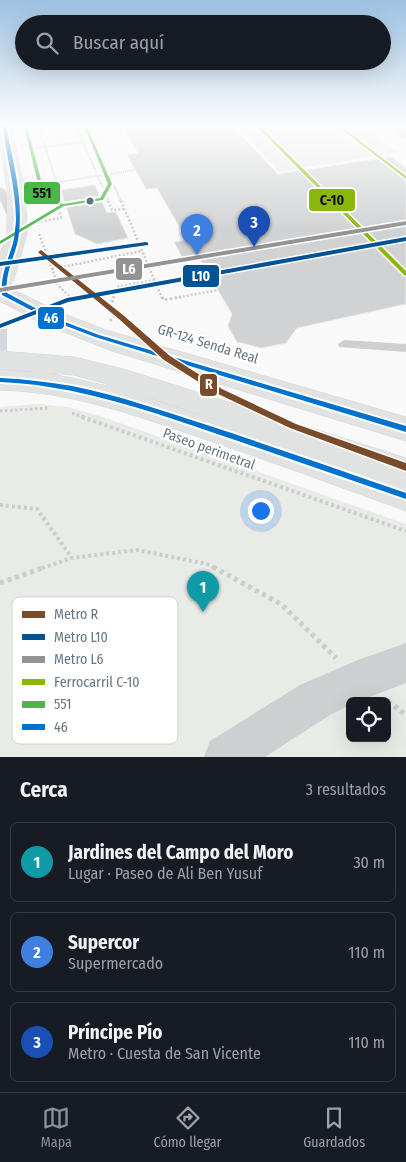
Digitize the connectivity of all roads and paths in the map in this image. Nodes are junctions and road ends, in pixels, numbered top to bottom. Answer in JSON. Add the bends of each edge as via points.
{"nodes":[{"id":1,"x":11,"y":161,"type":"edge"},
{"id":2,"x":49,"y":161,"type":"edge"},
{"id":3,"x":92,"y":161,"type":"edge"},
{"id":4,"x":104,"y":161,"type":"edge"},
{"id":5,"x":136,"y":170,"type":"dead end"},
{"id":6,"x":109,"y":174,"type":"junction"},
{"id":7,"x":98,"y":176,"type":"junction"},
{"id":8,"x":54,"y":182,"type":"junction"},
{"id":9,"x":0,"y":190,"type":"edge"},
{"id":10,"x":34,"y":195,"type":"dead end"},
{"id":11,"x":124,"y":208,"type":"junction"},
{"id":12,"x":36,"y":213,"type":"dead end"},
{"id":13,"x":37,"y":222,"type":"junction"},
{"id":14,"x":16,"y":223,"type":"junction"},
{"id":15,"x":142,"y":251,"type":"junction"},
{"id":16,"x":52,"y":269,"type":"junction"},
{"id":17,"x":154,"y":280,"type":"junction"},
{"id":18,"x":2,"y":289,"type":"edge"},
{"id":19,"x":218,"y":290,"type":"dead end"},
{"id":20,"x":80,"y":307,"type":"dead end"},
{"id":21,"x":117,"y":313,"type":"dead end"},
{"id":22,"x":108,"y":323,"type":"dead end"},
{"id":23,"x":116,"y":326,"type":"dead end"},
{"id":24,"x":344,"y":344,"type":"dead end"},
{"id":25,"x":406,"y":348,"type":"edge"},
{"id":26,"x":3,"y":361,"type":"edge"},
{"id":27,"x":54,"y":409,"type":"dead end"},
{"id":28,"x":0,"y":411,"type":"edge"},
{"id":29,"x":68,"y":411,"type":"dead end"},
{"id":30,"x":406,"y":429,"type":"edge"},
{"id":31,"x":406,"y":451,"type":"edge"},
{"id":32,"x":406,"y":471,"type":"edge"},
{"id":33,"x":406,"y":496,"type":"edge"},
{"id":34,"x":0,"y":505,"type":"edge"},
{"id":35,"x":406,"y":531,"type":"edge"},
{"id":36,"x":72,"y":558,"type":"junction"},
{"id":37,"x":0,"y":584,"type":"edge"},
{"id":38,"x":406,"y":663,"type":"edge"},
{"id":39,"x":373,"y":690,"type":"edge"},
{"id":40,"x":406,"y":715,"type":"edge"},
{"id":41,"x":226,"y":757,"type":"edge"}],
"edges":[{"from":1,"to":14,"type":"main road","via":[[16,189]]},
{"from":2,"to":8,"type":"path"},
{"from":3,"to":7,"type":"path"},
{"from":4,"to":6,"type":"path"},
{"from":5,"to":6,"type":"path"},
{"from":6,"to":7,"type":"path"},
{"from":6,"to":11,"type":"path"},
{"from":7,"to":8,"type":"path"},
{"from":7,"to":11,"type":"path","via":[[112,210]]},
{"from":8,"to":10,"type":"path","via":[[34,186]]},
{"from":8,"to":13,"type":"path","via":[[61,218]]},
{"from":9,"to":14,"type":"lane"},
{"from":11,"to":15,"type":"path"},
{"from":12,"to":13,"type":"path"},
{"from":13,"to":16,"type":"path"},
{"from":14,"to":18,"type":"main road","via":[[17,234]]},
{"from":15,"to":16,"type":"path"},
{"from":15,"to":17,"type":"path"},
{"from":16,"to":20,"type":"path","via":[[58,285]]},
{"from":17,"to":19,"type":"path","via":[[163,300]]},
{"from":17,"to":21,"type":"path","via":[[117,287],[110,307]]},
{"from":18,"to":30,"type":"main road","via":[[28,308],[96,337]]},
{"from":22,"to":23,"type":"path"},
{"from":24,"to":25,"type":"lane"},
{"from":26,"to":31,"type":"main road","via":[[84,352]]},
{"from":26,"to":32,"type":"main road","via":[[74,366],[127,380]]},
{"from":26,"to":33,"type":"main road","via":[[60,383],[89,389],[210,428]]},
{"from":27,"to":28,"type":"path"},
{"from":29,"to":35,"type":"path","name":"Paseo perimetral"},
{"from":34,"to":36,"type":"path","via":[[37,509]]},
{"from":36,"to":37,"type":"path"},
{"from":36,"to":39,"type":"path","via":[[136,550],[207,564],[281,604]]},
{"from":38,"to":39,"type":"street"},
{"from":39,"to":40,"type":"path"},
{"from":39,"to":41,"type":"street","via":[[315,700]]}]}
